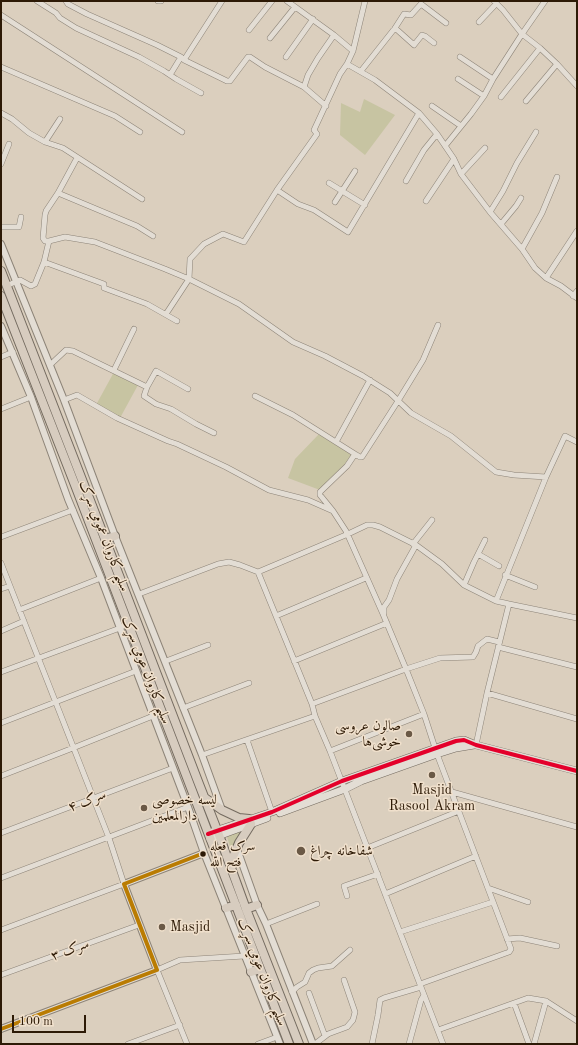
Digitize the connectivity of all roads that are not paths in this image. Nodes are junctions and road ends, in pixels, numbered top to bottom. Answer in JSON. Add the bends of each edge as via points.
{"nodes":[{"id":1,"x":37,"y":1,"type":"edge"},
{"id":2,"x":66,"y":1,"type":"edge"},
{"id":3,"x":222,"y":1,"type":"edge"},
{"id":4,"x":272,"y":1,"type":"edge"},
{"id":5,"x":287,"y":1,"type":"edge"},
{"id":6,"x":366,"y":1,"type":"edge"},
{"id":7,"x":545,"y":1,"type":"edge"},
{"id":8,"x":495,"y":2,"type":"edge"},
{"id":9,"x":295,"y":7,"type":"junction"},
{"id":10,"x":1,"y":14,"type":"edge"},
{"id":11,"x":312,"y":19,"type":"junction"},
{"id":12,"x":478,"y":22,"type":"dead end"},
{"id":13,"x":446,"y":23,"type":"dead end"},
{"id":14,"x":395,"y":28,"type":"junction"},
{"id":15,"x":249,"y":30,"type":"dead end"},
{"id":16,"x":522,"y":34,"type":"junction"},
{"id":17,"x":334,"y":35,"type":"junction"},
{"id":18,"x":270,"y":38,"type":"dead end"},
{"id":19,"x":434,"y":43,"type":"dead end"},
{"id":20,"x":540,"y":48,"type":"junction"},
{"id":21,"x":353,"y":51,"type":"junction"},
{"id":22,"x":286,"y":57,"type":"dead end"},
{"id":23,"x":460,"y":57,"type":"dead end"},
{"id":24,"x":183,"y":58,"type":"junction"},
{"id":25,"x":347,"y":64,"type":"junction"},
{"id":26,"x":557,"y":64,"type":"junction"},
{"id":27,"x":1,"y":67,"type":"edge"},
{"id":28,"x":361,"y":71,"type":"junction"},
{"id":29,"x":170,"y":75,"type":"junction"},
{"id":30,"x":458,"y":79,"type":"dead end"},
{"id":31,"x":493,"y":79,"type":"junction"},
{"id":32,"x":304,"y":86,"type":"junction"},
{"id":33,"x":577,"y":86,"type":"edge"},
{"id":34,"x":201,"y":93,"type":"dead end"},
{"id":35,"x":484,"y":96,"type":"junction"},
{"id":36,"x":502,"y":97,"type":"dead end"},
{"id":37,"x":526,"y":101,"type":"dead end"},
{"id":38,"x":326,"y":106,"type":"junction"},
{"id":39,"x":432,"y":106,"type":"dead end"},
{"id":40,"x":1,"y":113,"type":"edge"},
{"id":41,"x":419,"y":113,"type":"junction"},
{"id":42,"x":60,"y":119,"type":"dead end"},
{"id":43,"x":461,"y":126,"type":"junction"},
{"id":44,"x":140,"y":132,"type":"dead end"},
{"id":45,"x":182,"y":132,"type":"dead end"},
{"id":46,"x":536,"y":132,"type":"dead end"},
{"id":47,"x":437,"y":134,"type":"junction"},
{"id":48,"x":45,"y":142,"type":"junction"},
{"id":49,"x":9,"y":144,"type":"dead end"},
{"id":50,"x":445,"y":146,"type":"junction"},
{"id":51,"x":485,"y":148,"type":"dead end"},
{"id":52,"x":77,"y":158,"type":"junction"},
{"id":53,"x":454,"y":159,"type":"junction"},
{"id":54,"x":1,"y":164,"type":"edge"},
{"id":55,"x":355,"y":171,"type":"dead end"},
{"id":56,"x":461,"y":174,"type":"junction"},
{"id":57,"x":557,"y":177,"type":"dead end"},
{"id":58,"x":406,"y":181,"type":"dead end"},
{"id":59,"x":328,"y":183,"type":"dead end"},
{"id":60,"x":277,"y":190,"type":"junction"},
{"id":61,"x":342,"y":191,"type":"junction"},
{"id":62,"x":58,"y":193,"type":"junction"},
{"id":63,"x":521,"y":198,"type":"dead end"},
{"id":64,"x":142,"y":199,"type":"dead end"},
{"id":65,"x":426,"y":201,"type":"dead end"},
{"id":66,"x":335,"y":202,"type":"dead end"},
{"id":67,"x":365,"y":205,"type":"junction"},
{"id":68,"x":490,"y":212,"type":"junction"},
{"id":69,"x":21,"y":217,"type":"dead end"},
{"id":70,"x":501,"y":224,"type":"junction"},
{"id":71,"x":1,"y":226,"type":"edge"},
{"id":72,"x":577,"y":232,"type":"edge"},
{"id":73,"x":153,"y":236,"type":"dead end"},
{"id":74,"x":49,"y":241,"type":"junction"},
{"id":75,"x":1,"y":244,"type":"edge"},
{"id":76,"x":522,"y":249,"type":"junction"},
{"id":77,"x":44,"y":262,"type":"junction"},
{"id":78,"x":1,"y":272,"type":"edge"},
{"id":79,"x":546,"y":278,"type":"junction"},
{"id":80,"x":188,"y":279,"type":"junction"},
{"id":81,"x":16,"y":282,"type":"junction"},
{"id":82,"x":6,"y":286,"type":"junction"},
{"id":83,"x":576,"y":295,"type":"edge"},
{"id":84,"x":2,"y":300,"type":"edge"},
{"id":85,"x":166,"y":314,"type":"junction"},
{"id":86,"x":177,"y":321,"type":"dead end"},
{"id":87,"x":438,"y":325,"type":"dead end"},
{"id":88,"x":1,"y":326,"type":"edge"},
{"id":89,"x":134,"y":329,"type":"dead end"},
{"id":90,"x":13,"y":352,"type":"junction"},
{"id":91,"x":1,"y":357,"type":"edge"},
{"id":92,"x":50,"y":365,"type":"junction"},
{"id":93,"x":114,"y":370,"type":"junction"},
{"id":94,"x":370,"y":380,"type":"junction"},
{"id":95,"x":147,"y":387,"type":"junction"},
{"id":96,"x":188,"y":389,"type":"dead end"},
{"id":97,"x":255,"y":396,"type":"dead end"},
{"id":98,"x":30,"y":397,"type":"junction"},
{"id":99,"x":64,"y":400,"type":"junction"},
{"id":100,"x":398,"y":401,"type":"junction"},
{"id":101,"x":1,"y":409,"type":"edge"},
{"id":102,"x":214,"y":432,"type":"dead end"},
{"id":103,"x":336,"y":442,"type":"junction"},
{"id":104,"x":577,"y":442,"type":"edge"},
{"id":105,"x":355,"y":454,"type":"junction"},
{"id":106,"x":546,"y":477,"type":"junction"},
{"id":107,"x":79,"y":484,"type":"junction"},
{"id":108,"x":73,"y":510,"type":"junction"},
{"id":109,"x":333,"y":511,"type":"junction"},
{"id":110,"x":432,"y":520,"type":"dead end"},
{"id":111,"x":348,"y":534,"type":"junction"},
{"id":112,"x":115,"y":536,"type":"junction"},
{"id":113,"x":1,"y":537,"type":"edge"},
{"id":114,"x":105,"y":539,"type":"junction"},
{"id":115,"x":485,"y":540,"type":"dead end"},
{"id":116,"x":414,"y":544,"type":"junction"},
{"id":117,"x":478,"y":554,"type":"junction"},
{"id":118,"x":1,"y":563,"type":"edge"},
{"id":119,"x":499,"y":566,"type":"dead end"},
{"id":120,"x":258,"y":572,"type":"junction"},
{"id":121,"x":505,"y":575,"type":"junction"},
{"id":122,"x":101,"y":578,"type":"junction"},
{"id":123,"x":366,"y":578,"type":"junction"},
{"id":124,"x":464,"y":585,"type":"junction"},
{"id":125,"x":10,"y":586,"type":"junction"},
{"id":126,"x":535,"y":588,"type":"dead end"},
{"id":127,"x":1,"y":589,"type":"edge"},
{"id":128,"x":139,"y":594,"type":"junction"},
{"id":129,"x":496,"y":601,"type":"junction"},
{"id":130,"x":509,"y":604,"type":"junction"},
{"id":131,"x":19,"y":610,"type":"junction"},
{"id":132,"x":383,"y":614,"type":"junction"},
{"id":133,"x":276,"y":616,"type":"junction"},
{"id":134,"x":577,"y":618,"type":"edge"},
{"id":135,"x":24,"y":621,"type":"junction"},
{"id":136,"x":128,"y":623,"type":"junction"},
{"id":137,"x":387,"y":623,"type":"junction"},
{"id":138,"x":120,"y":628,"type":"junction"},
{"id":139,"x":1,"y":631,"type":"edge"},
{"id":140,"x":208,"y":645,"type":"dead end"},
{"id":141,"x":498,"y":645,"type":"junction"},
{"id":142,"x":38,"y":658,"type":"junction"},
{"id":143,"x":166,"y":661,"type":"junction"},
{"id":144,"x":294,"y":661,"type":"junction"},
{"id":145,"x":577,"y":667,"type":"edge"},
{"id":146,"x":406,"y":669,"type":"junction"},
{"id":147,"x":136,"y":671,"type":"junction"},
{"id":148,"x":1,"y":672,"type":"edge"},
{"id":149,"x":249,"y":683,"type":"dead end"},
{"id":150,"x":487,"y":693,"type":"junction"},
{"id":151,"x":55,"y":702,"type":"junction"},
{"id":152,"x":312,"y":704,"type":"junction"},
{"id":153,"x":183,"y":708,"type":"junction"},
{"id":154,"x":424,"y":714,"type":"junction"},
{"id":155,"x":153,"y":716,"type":"junction"},
{"id":156,"x":315,"y":716,"type":"junction"},
{"id":157,"x":577,"y":719,"type":"edge"},
{"id":158,"x":1,"y":723,"type":"edge"},
{"id":159,"x":247,"y":740,"type":"junction"},
{"id":160,"x":476,"y":745,"type":"junction"},
{"id":161,"x":74,"y":748,"type":"junction"},
{"id":162,"x":330,"y":751,"type":"junction"},
{"id":163,"x":436,"y":751,"type":"junction"},
{"id":164,"x":202,"y":755,"type":"junction"},
{"id":165,"x":173,"y":768,"type":"junction"},
{"id":166,"x":577,"y":771,"type":"edge"},
{"id":167,"x":1,"y":776,"type":"edge"},
{"id":168,"x":342,"y":781,"type":"junction"},
{"id":169,"x":345,"y":789,"type":"junction"},
{"id":170,"x":452,"y":792,"type":"junction"},
{"id":171,"x":204,"y":796,"type":"junction"},
{"id":172,"x":93,"y":798,"type":"junction"},
{"id":173,"x":188,"y":807,"type":"junction"},
{"id":174,"x":222,"y":810,"type":"junction"},
{"id":175,"x":459,"y":811,"type":"junction"},
{"id":176,"x":272,"y":812,"type":"junction"},
{"id":177,"x":250,"y":822,"type":"junction"},
{"id":178,"x":577,"y":826,"type":"edge"},
{"id":179,"x":1,"y":833,"type":"edge"},
{"id":180,"x":218,"y":833,"type":"junction"},
{"id":181,"x":209,"y":836,"type":"junction"},
{"id":182,"x":109,"y":838,"type":"junction"},
{"id":183,"x":367,"y":848,"type":"junction"},
{"id":184,"x":237,"y":849,"type":"junction"},
{"id":185,"x":204,"y":853,"type":"junction"},
{"id":186,"x":476,"y":856,"type":"junction"},
{"id":187,"x":232,"y":869,"type":"junction"},
{"id":188,"x":378,"y":874,"type":"junction"},
{"id":189,"x":1,"y":878,"type":"edge"},
{"id":190,"x":124,"y":884,"type":"junction"},
{"id":191,"x":488,"y":888,"type":"junction"},
{"id":192,"x":386,"y":894,"type":"junction"},
{"id":193,"x":347,"y":896,"type":"dead end"},
{"id":194,"x":493,"y":902,"type":"junction"},
{"id":195,"x":528,"y":902,"type":"dead end"},
{"id":196,"x":317,"y":904,"type":"dead end"},
{"id":197,"x":236,"y":905,"type":"junction"},
{"id":198,"x":257,"y":905,"type":"junction"},
{"id":199,"x":226,"y":908,"type":"junction"},
{"id":200,"x":246,"y":909,"type":"junction"},
{"id":201,"x":266,"y":924,"type":"junction"},
{"id":202,"x":139,"y":925,"type":"junction"},
{"id":203,"x":1,"y":930,"type":"edge"},
{"id":204,"x":400,"y":932,"type":"junction"},
{"id":205,"x":507,"y":939,"type":"junction"},
{"id":206,"x":557,"y":946,"type":"dead end"},
{"id":207,"x":350,"y":950,"type":"dead end"},
{"id":208,"x":244,"y":956,"type":"junction"},
{"id":209,"x":260,"y":969,"type":"junction"},
{"id":210,"x":157,"y":970,"type":"junction"},
{"id":211,"x":251,"y":972,"type":"junction"},
{"id":212,"x":1,"y":975,"type":"edge"},
{"id":213,"x":344,"y":980,"type":"dead end"},
{"id":214,"x":421,"y":986,"type":"junction"},
{"id":215,"x":292,"y":992,"type":"junction"},
{"id":216,"x":309,"y":993,"type":"dead end"},
{"id":217,"x":424,"y":995,"type":"junction"},
{"id":218,"x":546,"y":1001,"type":"junction"},
{"id":219,"x":514,"y":1003,"type":"junction"},
{"id":220,"x":577,"y":1021,"type":"edge"},
{"id":221,"x":180,"y":1025,"type":"junction"},
{"id":222,"x":1,"y":1030,"type":"edge"},
{"id":223,"x":438,"y":1030,"type":"junction"},
{"id":224,"x":325,"y":1036,"type":"junction"},
{"id":225,"x":277,"y":1037,"type":"junction"},
{"id":226,"x":128,"y":1044,"type":"edge"},
{"id":227,"x":187,"y":1044,"type":"edge"},
{"id":228,"x":258,"y":1044,"type":"edge"},
{"id":229,"x":280,"y":1044,"type":"edge"},
{"id":230,"x":289,"y":1044,"type":"edge"},
{"id":231,"x":299,"y":1044,"type":"edge"},
{"id":232,"x":314,"y":1044,"type":"edge"},
{"id":233,"x":372,"y":1044,"type":"edge"},
{"id":234,"x":409,"y":1044,"type":"edge"},
{"id":235,"x":443,"y":1044,"type":"edge"},
{"id":236,"x":529,"y":1044,"type":"edge"},
{"id":237,"x":534,"y":1044,"type":"edge"}],
"edges":[{"from":1,"to":29,"type":"street","via":[[76,28],[139,57]]},
{"from":2,"to":24,"type":"street","via":[[87,14]]},
{"from":3,"to":24,"type":"street"},
{"from":4,"to":15,"type":"street"},
{"from":5,"to":9,"type":"street"},
{"from":6,"to":21,"type":"street"},
{"from":7,"to":16,"type":"street"},
{"from":8,"to":12,"type":"street"},
{"from":8,"to":16,"type":"street"},
{"from":9,"to":11,"type":"street"},
{"from":9,"to":18,"type":"street"},
{"from":10,"to":45,"type":"street"},
{"from":11,"to":17,"type":"street"},
{"from":11,"to":22,"type":"street"},
{"from":13,"to":14,"type":"street","via":[[421,4],[411,16],[404,14]]},
{"from":14,"to":19,"type":"street","via":[[414,45],[423,35]]},
{"from":14,"to":28,"type":"street"},
{"from":16,"to":20,"type":"street"},
{"from":16,"to":31,"type":"street"},
{"from":17,"to":21,"type":"street"},
{"from":17,"to":32,"type":"street","via":[[308,75]]},
{"from":20,"to":26,"type":"street"},
{"from":20,"to":36,"type":"street"},
{"from":21,"to":25,"type":"street"},
{"from":23,"to":31,"type":"street"},
{"from":24,"to":29,"type":"street"},
{"from":24,"to":32,"type":"street","via":[[230,82],[248,57]]},
{"from":25,"to":28,"type":"street"},
{"from":25,"to":38,"type":"street"},
{"from":26,"to":33,"type":"street"},
{"from":26,"to":37,"type":"street"},
{"from":27,"to":44,"type":"street","via":[[115,116]]},
{"from":28,"to":41,"type":"street"},
{"from":29,"to":34,"type":"street"},
{"from":30,"to":35,"type":"street"},
{"from":31,"to":35,"type":"street"},
{"from":32,"to":38,"type":"street"},
{"from":35,"to":43,"type":"street"},
{"from":38,"to":60,"type":"street","via":[[314,130],[317,134]]},
{"from":39,"to":43,"type":"street"},
{"from":40,"to":48,"type":"street"},
{"from":41,"to":47,"type":"street"},
{"from":41,"to":67,"type":"street"},
{"from":42,"to":48,"type":"street"},
{"from":43,"to":50,"type":"street"},
{"from":46,"to":68,"type":"street"},
{"from":47,"to":50,"type":"street"},
{"from":47,"to":58,"type":"street","via":[[424,150]]},
{"from":48,"to":52,"type":"street","via":[[63,148]]},
{"from":49,"to":54,"type":"street"},
{"from":50,"to":53,"type":"street"},
{"from":51,"to":56,"type":"street"},
{"from":52,"to":62,"type":"street"},
{"from":52,"to":64,"type":"street"},
{"from":53,"to":56,"type":"street"},
{"from":53,"to":65,"type":"street"},
{"from":55,"to":61,"type":"street"},
{"from":56,"to":68,"type":"street"},
{"from":57,"to":76,"type":"street","via":[[542,213]]},
{"from":59,"to":61,"type":"street"},
{"from":60,"to":67,"type":"street","via":[[298,204],[314,210],[346,232]]},
{"from":60,"to":80,"type":"street","via":[[244,242],[223,234],[204,244],[190,259]]},
{"from":61,"to":66,"type":"street"},
{"from":61,"to":67,"type":"street"},
{"from":62,"to":73,"type":"street","via":[[137,226]]},
{"from":62,"to":74,"type":"street","via":[[45,215],[43,238]]},
{"from":63,"to":70,"type":"street"},
{"from":68,"to":70,"type":"street"},
{"from":69,"to":71,"type":"street","via":[[19,227]]},
{"from":70,"to":76,"type":"street"},
{"from":72,"to":79,"type":"street"},
{"from":74,"to":77,"type":"street"},
{"from":74,"to":80,"type":"street","via":[[65,237],[95,242]]},
{"from":75,"to":81,"type":"street"},
{"from":76,"to":79,"type":"street","via":[[535,268]]},
{"from":77,"to":81,"type":"street","via":[[35,284],[31,286],[20,280]]},
{"from":77,"to":85,"type":"street","via":[[104,284],[104,288]]},
{"from":78,"to":82,"type":"main road","name":"سلیم کاروان عمومي سړک"},
{"from":79,"to":83,"type":"street"},
{"from":80,"to":85,"type":"street"},
{"from":80,"to":94,"type":"street","via":[[238,304],[294,342]]},
{"from":81,"to":82,"type":"street"},
{"from":81,"to":92,"type":"street"},
{"from":82,"to":107,"type":"main road","name":"سلیم کاروان عمومي سړک"},
{"from":84,"to":107,"type":"main road","name":"سلیم کاروان عومي سړک"},
{"from":85,"to":86,"type":"street"},
{"from":87,"to":100,"type":"street","via":[[423,360]]},
{"from":88,"to":90,"type":"street"},
{"from":89,"to":93,"type":"street"},
{"from":90,"to":91,"type":"street"},
{"from":90,"to":98,"type":"street"},
{"from":92,"to":93,"type":"street","via":[[66,350]]},
{"from":92,"to":99,"type":"street"},
{"from":93,"to":95,"type":"street"},
{"from":94,"to":100,"type":"street"},
{"from":94,"to":103,"type":"street"},
{"from":95,"to":96,"type":"street","via":[[156,371]]},
{"from":95,"to":102,"type":"street","via":[[144,396]]},
{"from":97,"to":103,"type":"street"},
{"from":98,"to":101,"type":"street"},
{"from":98,"to":108,"type":"street"},
{"from":99,"to":109,"type":"street","via":[[77,395],[118,418],[226,467],[269,490],[308,500]]},
{"from":99,"to":112,"type":"street"},
{"from":100,"to":105,"type":"street","via":[[362,457]]},
{"from":100,"to":106,"type":"street","via":[[451,436],[496,472]]},
{"from":103,"to":105,"type":"street"},
{"from":104,"to":106,"type":"street","via":[[565,436]]},
{"from":105,"to":109,"type":"street","via":[[347,466],[320,492]]},
{"from":106,"to":121,"type":"street"},
{"from":107,"to":114,"type":"main road","name":"سلیم کاروان عمومي سړک"},
{"from":107,"to":136,"type":"main road","name":"سلیم کاروان عومي سړک"},
{"from":108,"to":113,"type":"street"},
{"from":108,"to":122,"type":"street"},
{"from":109,"to":111,"type":"street"},
{"from":110,"to":116,"type":"street"},
{"from":111,"to":116,"type":"street","via":[[367,525],[373,525]]},
{"from":111,"to":120,"type":"street"},
{"from":111,"to":123,"type":"street"},
{"from":112,"to":114,"type":"main road"},
{"from":112,"to":128,"type":"street"},
{"from":114,"to":171,"type":"main road","name":"سلیم کاروان عمومي سړک"},
{"from":115,"to":117,"type":"street"},
{"from":116,"to":124,"type":"street","via":[[442,564]]},
{"from":116,"to":132,"type":"street"},
{"from":117,"to":119,"type":"street"},
{"from":117,"to":124,"type":"street"},
{"from":118,"to":125,"type":"street"},
{"from":120,"to":128,"type":"street","via":[[240,564],[218,564]]},
{"from":120,"to":133,"type":"street"},
{"from":121,"to":126,"type":"street"},
{"from":121,"to":129,"type":"street"},
{"from":122,"to":131,"type":"street"},
{"from":122,"to":138,"type":"street"},
{"from":123,"to":132,"type":"street"},
{"from":123,"to":133,"type":"street"},
{"from":124,"to":129,"type":"street"},
{"from":125,"to":127,"type":"street"},
{"from":125,"to":131,"type":"street"},
{"from":128,"to":143,"type":"street"},
{"from":129,"to":130,"type":"street"},
{"from":130,"to":134,"type":"street"},
{"from":130,"to":141,"type":"street"},
{"from":131,"to":135,"type":"street"},
{"from":132,"to":137,"type":"street"},
{"from":133,"to":144,"type":"street"},
{"from":135,"to":139,"type":"street"},
{"from":135,"to":142,"type":"street"},
{"from":136,"to":138,"type":"street"},
{"from":136,"to":181,"type":"main road","name":"سلیم کاروان عومي سړک"},
{"from":137,"to":144,"type":"street"},
{"from":137,"to":146,"type":"street"},
{"from":138,"to":142,"type":"street"},
{"from":138,"to":147,"type":"street"},
{"from":140,"to":143,"type":"street"},
{"from":141,"to":145,"type":"street"},
{"from":141,"to":146,"type":"street","via":[[487,639],[478,646],[473,657],[440,658]]},
{"from":141,"to":150,"type":"street"},
{"from":142,"to":148,"type":"street"},
{"from":142,"to":151,"type":"street"},
{"from":143,"to":153,"type":"street"},
{"from":144,"to":152,"type":"street"},
{"from":146,"to":152,"type":"street"},
{"from":146,"to":154,"type":"street"},
{"from":147,"to":151,"type":"street"},
{"from":147,"to":155,"type":"street"},
{"from":149,"to":153,"type":"street"},
{"from":150,"to":157,"type":"street"},
{"from":150,"to":160,"type":"street"},
{"from":151,"to":158,"type":"street"},
{"from":151,"to":161,"type":"street"},
{"from":152,"to":156,"type":"street"},
{"from":153,"to":164,"type":"street"},
{"from":154,"to":162,"type":"street"},
{"from":154,"to":163,"type":"street"},
{"from":155,"to":161,"type":"street"},
{"from":155,"to":165,"type":"street"},
{"from":156,"to":159,"type":"street"},
{"from":156,"to":162,"type":"street"},
{"from":159,"to":164,"type":"street"},
{"from":159,"to":176,"type":"street"},
{"from":160,"to":163,"type":"main road","via":[[464,740],[456,741]]},
{"from":160,"to":166,"type":"main road"},
{"from":161,"to":167,"type":"street"},
{"from":161,"to":172,"type":"street"},
{"from":162,"to":168,"type":"street"},
{"from":163,"to":168,"type":"main road"},
{"from":163,"to":169,"type":"main road"},
{"from":163,"to":170,"type":"street"},
{"from":164,"to":174,"type":"street"},
{"from":165,"to":172,"type":"street","name":"سرک ۴"},
{"from":165,"to":173,"type":"street"},
{"from":168,"to":169,"type":"street"},
{"from":168,"to":176,"type":"main road"},
{"from":169,"to":177,"type":"main road"},
{"from":169,"to":183,"type":"street"},
{"from":170,"to":175,"type":"street"},
{"from":170,"to":178,"type":"street"},
{"from":171,"to":174,"type":"main road"},
{"from":171,"to":180,"type":"main road","name":"سلیم کاروان عمومي سړک"},
{"from":172,"to":179,"type":"street","name":"سرک ۴"},
{"from":172,"to":182,"type":"street"},
{"from":173,"to":182,"type":"street"},
{"from":173,"to":185,"type":"street"},
{"from":174,"to":177,"type":"main road"},
{"from":175,"to":183,"type":"street"},
{"from":175,"to":186,"type":"street"},
{"from":176,"to":177,"type":"main road"},
{"from":177,"to":180,"type":"main road"},
{"from":177,"to":184,"type":"main road"},
{"from":180,"to":181,"type":"main road"},
{"from":180,"to":187,"type":"main road","name":"سلیم کاروان عمومي سړک"},
{"from":181,"to":197,"type":"main road","name":"سلیم کاروان عومي سړک"},
{"from":182,"to":189,"type":"street"},
{"from":182,"to":190,"type":"street"},
{"from":183,"to":188,"type":"street"},
{"from":184,"to":187,"type":"main road"},
{"from":184,"to":198,"type":"street"},
{"from":185,"to":190,"type":"street"},
{"from":185,"to":199,"type":"street"},
{"from":186,"to":191,"type":"street"},
{"from":186,"to":192,"type":"street"},
{"from":187,"to":200,"type":"main road","name":"سلیم کاروان عمومي سړک"},
{"from":188,"to":192,"type":"street"},
{"from":188,"to":193,"type":"street","via":[[344,886]]},
{"from":190,"to":202,"type":"street"},
{"from":190,"to":203,"type":"street"},
{"from":191,"to":194,"type":"street"},
{"from":191,"to":195,"type":"street"},
{"from":192,"to":204,"type":"street"},
{"from":194,"to":204,"type":"street"},
{"from":194,"to":205,"type":"street"},
{"from":196,"to":201,"type":"street"},
{"from":197,"to":199,"type":"main road"},
{"from":197,"to":209,"type":"main road","name":"سلیم کاروان عومي سړک"},
{"from":198,"to":200,"type":"main road"},
{"from":198,"to":201,"type":"street"},
{"from":199,"to":208,"type":"street"},
{"from":200,"to":231,"type":"main road","name":"سلیم کاروان عمومي سړک"},
{"from":201,"to":215,"type":"street"},
{"from":202,"to":210,"type":"street"},
{"from":202,"to":212,"type":"street","name":"سرک ۳"},
{"from":204,"to":214,"type":"street"},
{"from":205,"to":206,"type":"street","via":[[520,938]]},
{"from":205,"to":214,"type":"street","via":[[511,949],[509,952]]},
{"from":207,"to":215,"type":"street","via":[[332,966],[313,970],[305,982]]},
{"from":208,"to":210,"type":"street","via":[[180,960]]},
{"from":208,"to":211,"type":"street"},
{"from":209,"to":211,"type":"main road"},
{"from":209,"to":230,"type":"main road","name":"سلیم کاروان عومي سړک"},
{"from":210,"to":221,"type":"street"},
{"from":210,"to":222,"type":"street"},
{"from":211,"to":225,"type":"street"},
{"from":213,"to":224,"type":"street","via":[[355,1012],[354,1016],[347,1027]]},
{"from":214,"to":217,"type":"street"},
{"from":214,"to":233,"type":"street","via":[[380,1000]]},
{"from":215,"to":232,"type":"street"},
{"from":216,"to":224,"type":"street"},
{"from":217,"to":223,"type":"street"},
{"from":217,"to":234,"type":"street"},
{"from":218,"to":219,"type":"street","via":[[528,998]]},
{"from":218,"to":220,"type":"street"},
{"from":218,"to":237,"type":"street"},
{"from":219,"to":223,"type":"street"},
{"from":219,"to":236,"type":"street"},
{"from":221,"to":226,"type":"street"},
{"from":221,"to":227,"type":"street"},
{"from":223,"to":235,"type":"street"},
{"from":224,"to":232,"type":"street"},
{"from":225,"to":228,"type":"street"},
{"from":225,"to":229,"type":"street"}]}
